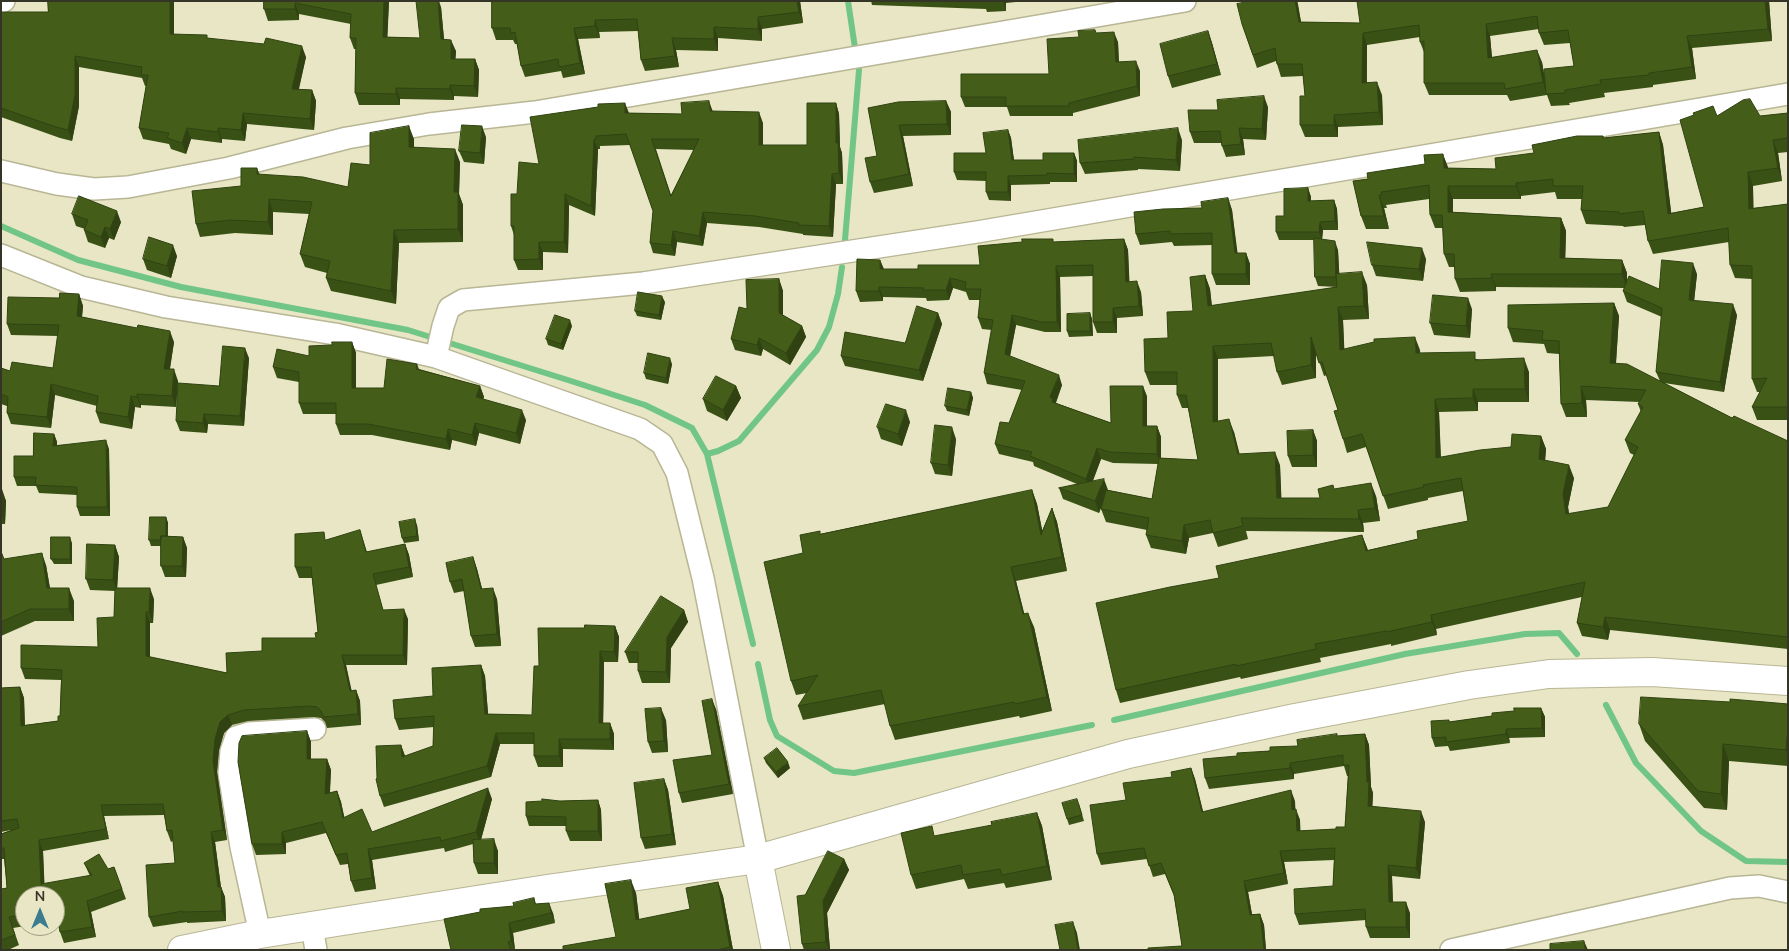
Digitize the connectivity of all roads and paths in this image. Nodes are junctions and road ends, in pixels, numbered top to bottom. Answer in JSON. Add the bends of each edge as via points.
{"nodes":[{"id":1,"x":1185,"y":1,"type":"edge"},
{"id":2,"x":1788,"y":94,"type":"edge"},
{"id":3,"x":1,"y":171,"type":"edge"},
{"id":4,"x":1,"y":255,"type":"edge"},
{"id":5,"x":437,"y":352,"type":"junction"},
{"id":6,"x":1788,"y":681,"type":"edge"},
{"id":7,"x":315,"y":729,"type":"dead end"},
{"id":8,"x":758,"y":858,"type":"junction"},
{"id":9,"x":1788,"y":892,"type":"edge"},
{"id":10,"x":260,"y":934,"type":"junction"},
{"id":11,"x":314,"y":938,"type":"edge"},
{"id":12,"x":182,"y":950,"type":"edge"},
{"id":13,"x":776,"y":950,"type":"edge"},
{"id":14,"x":1451,"y":950,"type":"edge"}],
"edges":[{"from":1,"to":3,"type":"street","via":[[535,112],[392,130],[229,168],[128,187],[94,189]]},
{"from":2,"to":5,"type":"street","via":[[977,232],[643,283],[463,300],[449,308]]},
{"from":4,"to":5,"type":"street","via":[[81,286],[166,307]]},
{"from":5,"to":8,"type":"street","via":[[640,429],[662,444],[677,473],[703,578]]},
{"from":6,"to":8,"type":"main road","via":[[1652,672],[1558,673],[1468,685],[1128,754]]},
{"from":7,"to":10,"type":"street","via":[[249,733],[236,738],[231,751],[229,773]]},
{"from":8,"to":11,"type":"main road","via":[[547,889]]},
{"from":8,"to":13,"type":"main road"},
{"from":9,"to":14,"type":"street","via":[[1759,886],[1730,888]]},
{"from":10,"to":11,"type":"main road"},
{"from":10,"to":12,"type":"main road"}]}
